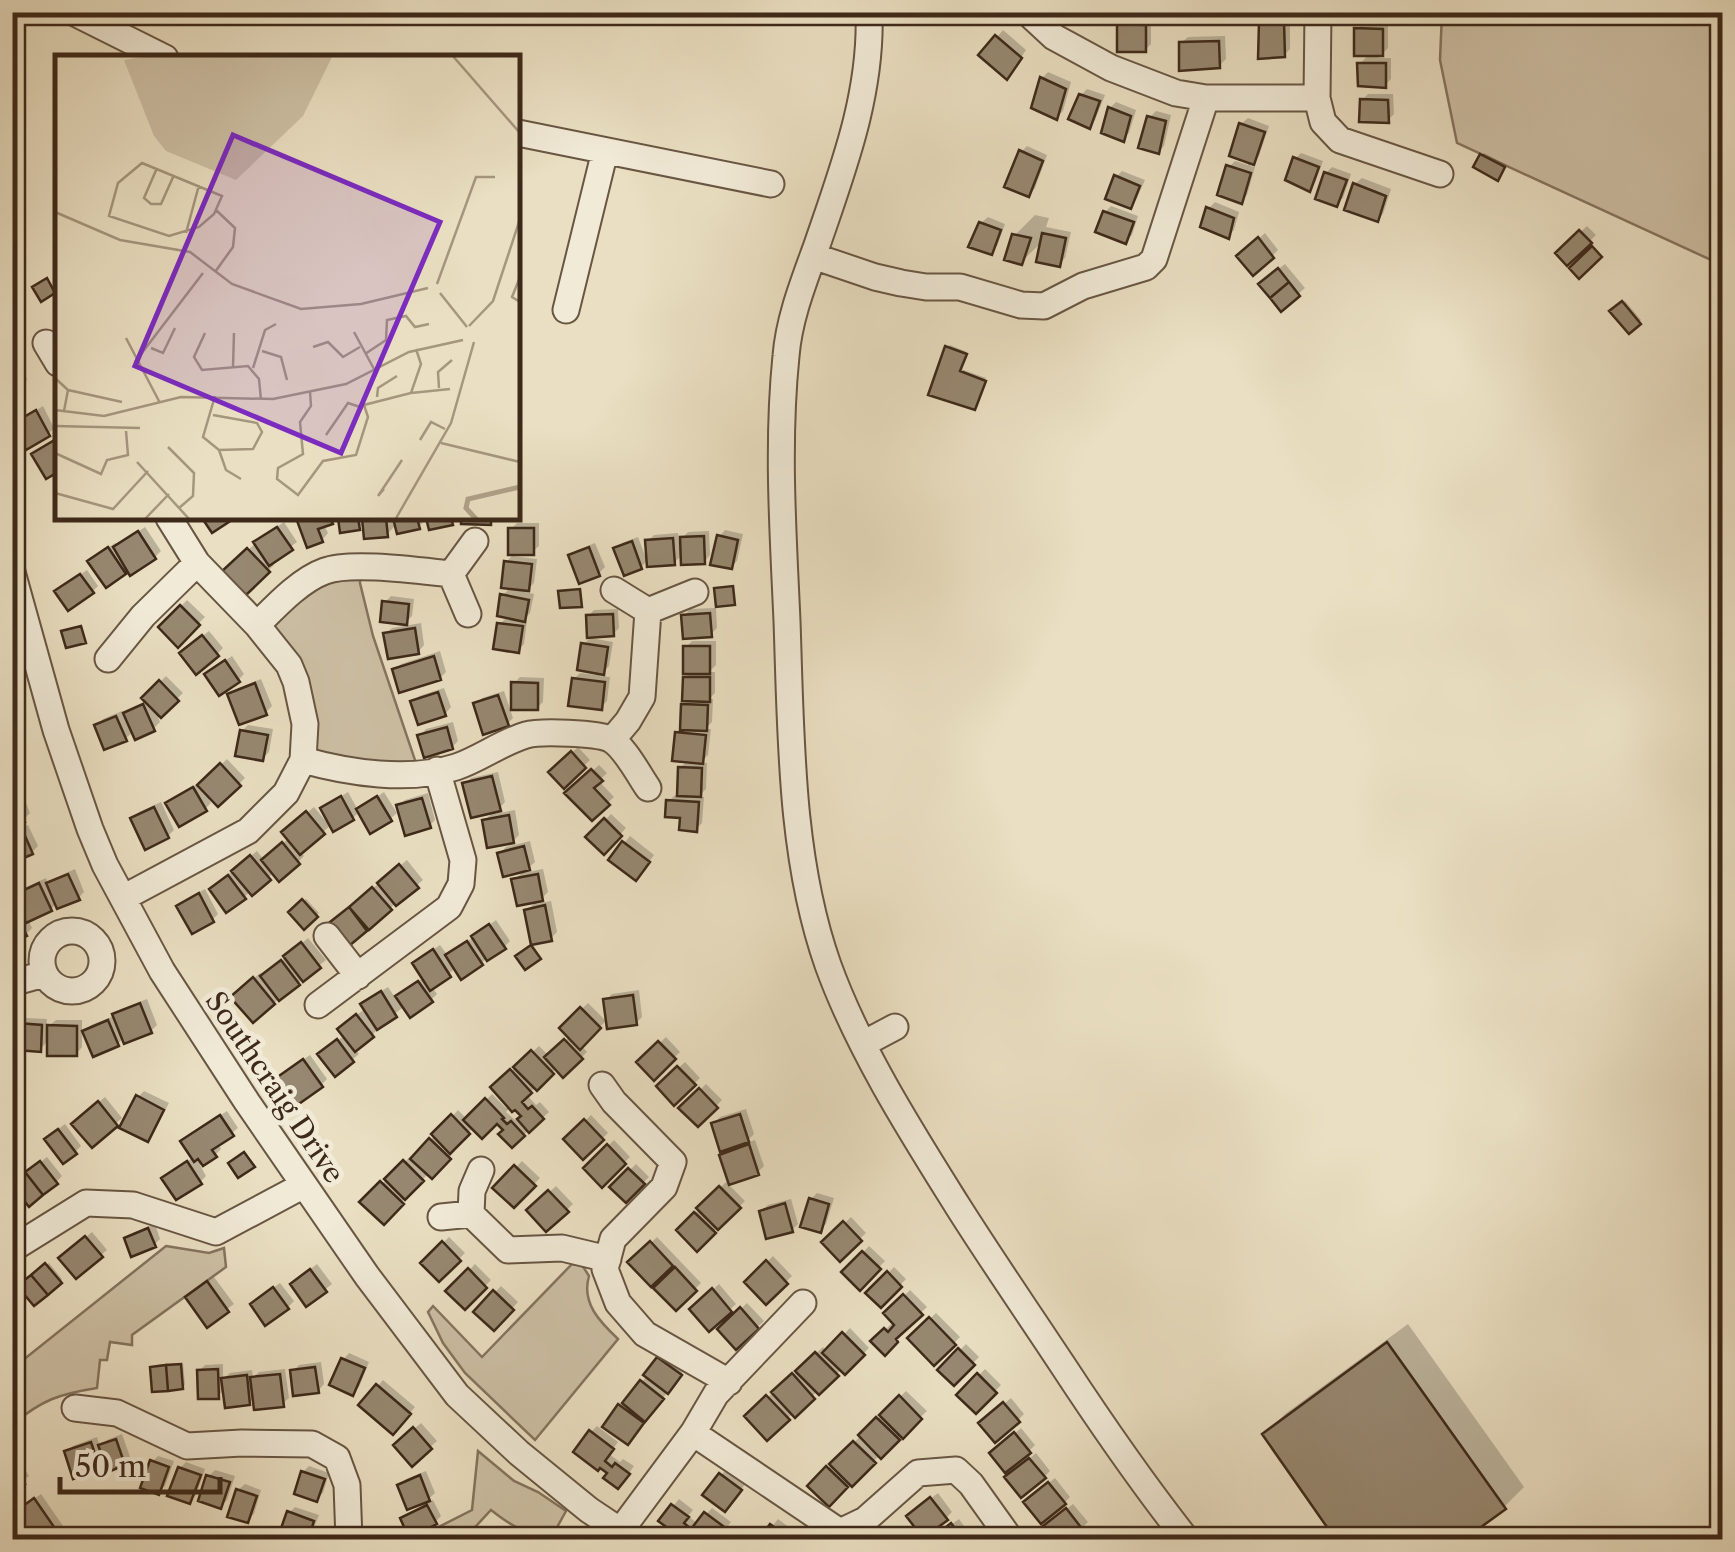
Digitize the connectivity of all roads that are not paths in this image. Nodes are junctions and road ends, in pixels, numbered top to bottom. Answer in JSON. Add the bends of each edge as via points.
{"nodes":[{"id":1,"x":72,"y":12,"type":"edge"},
{"id":2,"x":870,"y":12,"type":"edge"},
{"id":3,"x":1027,"y":12,"type":"edge"},
{"id":4,"x":1318,"y":12,"type":"edge"},
{"id":5,"x":157,"y":55,"type":"edge"},
{"id":6,"x":1206,"y":98,"type":"junction"},
{"id":7,"x":1317,"y":98,"type":"junction"},
{"id":8,"x":520,"y":133,"type":"edge"},
{"id":9,"x":606,"y":151,"type":"junction"},
{"id":10,"x":1440,"y":174,"type":"dead end"},
{"id":11,"x":771,"y":184,"type":"dead end"},
{"id":12,"x":813,"y":256,"type":"junction"},
{"id":13,"x":566,"y":310,"type":"dead end"},
{"id":14,"x":170,"y":520,"type":"edge"},
{"id":15,"x":475,"y":541,"type":"dead end"},
{"id":16,"x":197,"y":563,"type":"junction"},
{"id":17,"x":451,"y":574,"type":"junction"},
{"id":18,"x":15,"y":585,"type":"edge"},
{"id":19,"x":614,"y":590,"type":"dead end"},
{"id":20,"x":694,"y":592,"type":"dead end"},
{"id":21,"x":648,"y":611,"type":"junction"},
{"id":22,"x":468,"y":614,"type":"dead end"},
{"id":23,"x":258,"y":624,"type":"junction"},
{"id":24,"x":108,"y":660,"type":"dead end"},
{"id":25,"x":612,"y":740,"type":"junction"},
{"id":26,"x":303,"y":760,"type":"junction"},
{"id":27,"x":437,"y":770,"type":"junction"},
{"id":28,"x":648,"y":788,"type":"dead end"},
{"id":29,"x":123,"y":898,"type":"junction"},
{"id":30,"x":327,"y":936,"type":"dead end"},
{"id":31,"x":44,"y":974,"type":"dead end"},
{"id":32,"x":358,"y":976,"type":"junction"},
{"id":33,"x":12,"y":983,"type":"edge"},
{"id":34,"x":318,"y":1006,"type":"dead end"},
{"id":35,"x":895,"y":1027,"type":"dead end"},
{"id":36,"x":863,"y":1044,"type":"junction"},
{"id":37,"x":602,"y":1085,"type":"dead end"},
{"id":38,"x":480,"y":1170,"type":"dead end"},
{"id":39,"x":304,"y":1185,"type":"junction"},
{"id":40,"x":471,"y":1214,"type":"junction"},
{"id":41,"x":440,"y":1217,"type":"dead end"},
{"id":42,"x":12,"y":1249,"type":"edge"},
{"id":43,"x":608,"y":1259,"type":"junction"},
{"id":44,"x":803,"y":1303,"type":"dead end"},
{"id":45,"x":729,"y":1382,"type":"junction"},
{"id":46,"x":74,"y":1408,"type":"dead end"},
{"id":47,"x":693,"y":1433,"type":"junction"},
{"id":48,"x":628,"y":1534,"type":"edge"},
{"id":49,"x":349,"y":1540,"type":"edge"},
{"id":50,"x":1011,"y":1540,"type":"edge"},
{"id":51,"x":1187,"y":1540,"type":"edge"}],
"edges":[{"from":1,"to":5,"type":"street"},
{"from":2,"to":12,"type":"street","via":[[856,130]]},
{"from":3,"to":6,"type":"street","via":[[1054,37],[1111,68]]},
{"from":4,"to":7,"type":"street"},
{"from":6,"to":7,"type":"street"},
{"from":6,"to":12,"type":"street","via":[[1146,267],[1044,306],[1021,306],[960,287],[875,278]]},
{"from":7,"to":10,"type":"street","via":[[1323,122],[1340,140]]},
{"from":8,"to":9,"type":"street"},
{"from":9,"to":11,"type":"street"},
{"from":9,"to":13,"type":"street"},
{"from":12,"to":36,"type":"street","via":[[787,339],[781,400],[792,750],[812,904],[828,965]]},
{"from":14,"to":16,"type":"street"},
{"from":15,"to":17,"type":"street"},
{"from":16,"to":23,"type":"street"},
{"from":16,"to":24,"type":"street"},
{"from":17,"to":22,"type":"street"},
{"from":17,"to":23,"type":"street","via":[[327,570]]},
{"from":18,"to":29,"type":"street","name":"Southcraig Drive","via":[[90,829]]},
{"from":19,"to":21,"type":"street"},
{"from":20,"to":21,"type":"street"},
{"from":21,"to":25,"type":"street","via":[[642,697]]},
{"from":23,"to":26,"type":"street","via":[[296,682],[305,724]]},
{"from":25,"to":27,"type":"street","via":[[528,734]]},
{"from":25,"to":28,"type":"street"},
{"from":26,"to":27,"type":"street","via":[[383,773]]},
{"from":26,"to":29,"type":"street","via":[[286,793],[248,830]]},
{"from":27,"to":32,"type":"street","via":[[464,860],[461,884],[449,907]]},
{"from":29,"to":39,"type":"street","name":"Southcraig Drive","via":[[162,970]]},
{"from":30,"to":32,"type":"street"},
{"from":31,"to":33,"type":"street"},
{"from":32,"to":34,"type":"street"},
{"from":35,"to":36,"type":"street"},
{"from":36,"to":51,"type":"street","via":[[998,1272]]},
{"from":37,"to":43,"type":"street","via":[[673,1162],[664,1187],[613,1239]]},
{"from":38,"to":40,"type":"street"},
{"from":39,"to":42,"type":"street","via":[[216,1232],[133,1205],[86,1203]]},
{"from":39,"to":48,"type":"street","name":"Southcraig Drive","via":[[457,1395],[518,1453]]},
{"from":40,"to":41,"type":"street"},
{"from":40,"to":43,"type":"street","via":[[508,1250],[562,1248]]},
{"from":43,"to":45,"type":"street","via":[[618,1303],[645,1334]]},
{"from":44,"to":45,"type":"street"},
{"from":45,"to":47,"type":"street"},
{"from":46,"to":49,"type":"street","via":[[117,1413],[186,1446],[312,1444],[336,1458],[347,1486]]},
{"from":47,"to":48,"type":"street"},
{"from":47,"to":50,"type":"street","via":[[840,1532],[865,1520],[918,1473],[956,1470]]}]}
